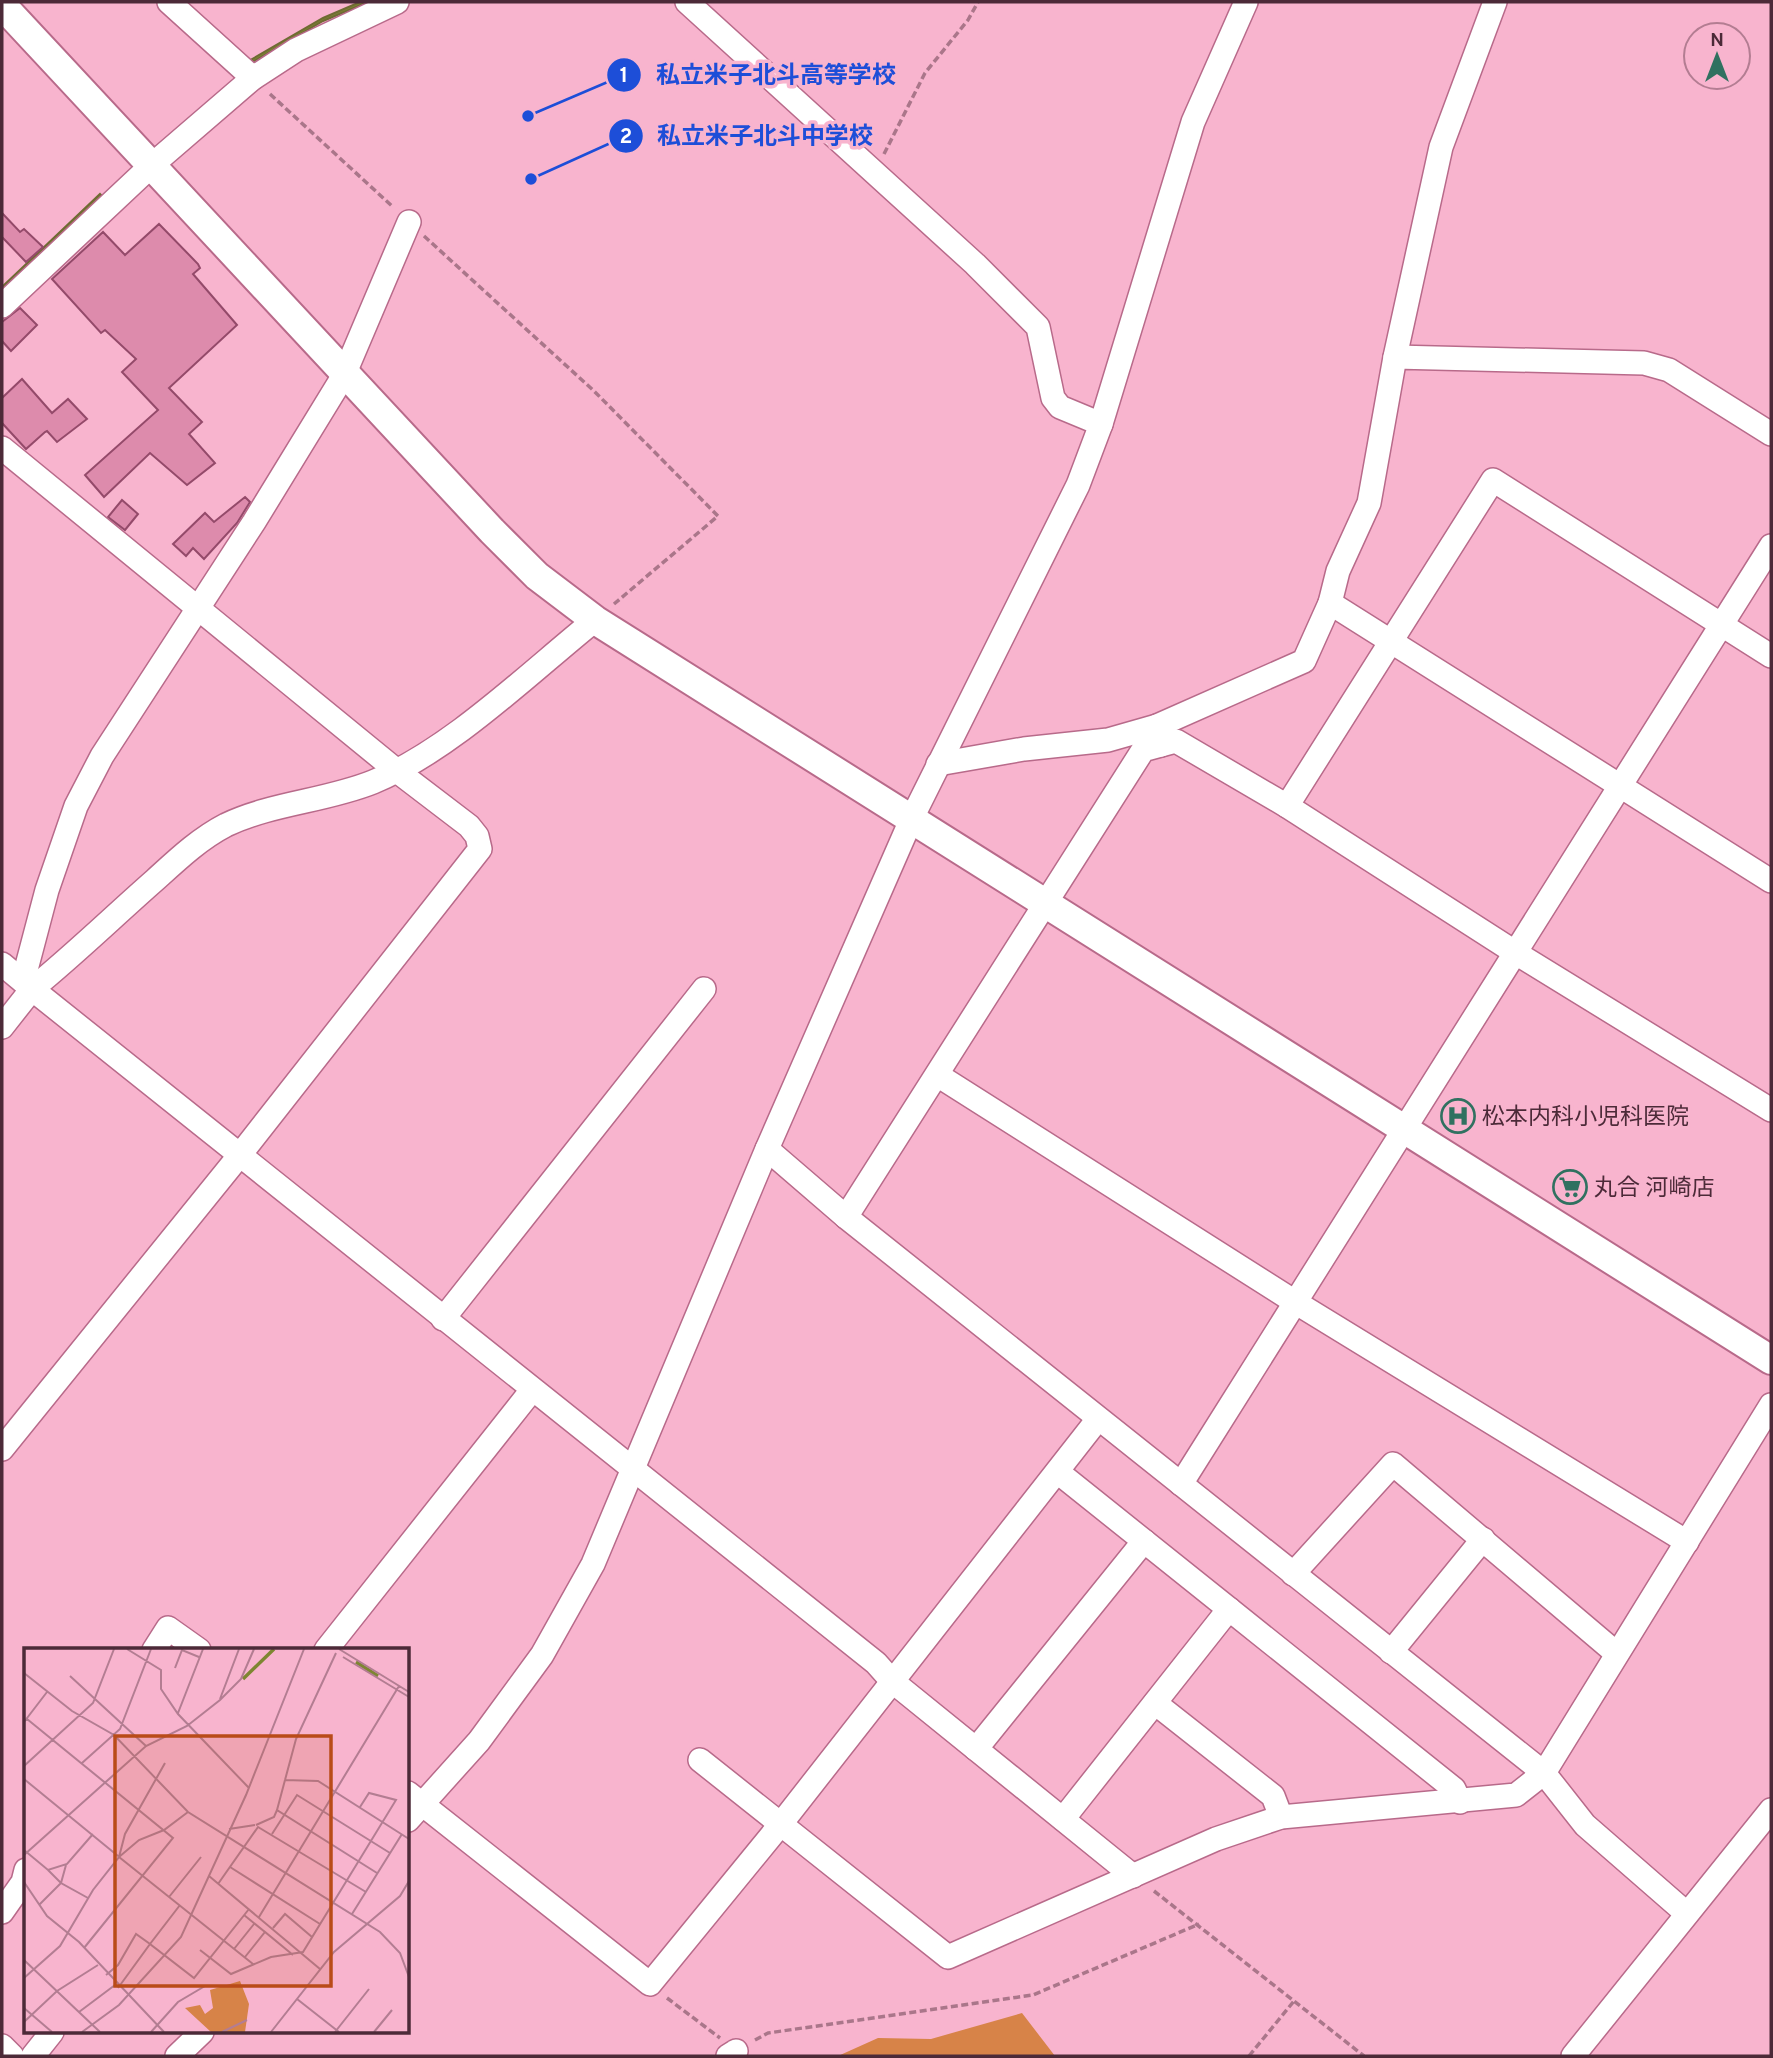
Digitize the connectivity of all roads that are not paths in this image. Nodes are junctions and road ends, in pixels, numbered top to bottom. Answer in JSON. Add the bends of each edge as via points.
{"nodes":[{"id":1,"x":169,"y":2,"type":"edge"},
{"id":2,"x":397,"y":2,"type":"edge"},
{"id":3,"x":687,"y":2,"type":"edge"},
{"id":4,"x":1246,"y":2,"type":"edge"},
{"id":5,"x":1495,"y":2,"type":"edge"},
{"id":6,"x":2,"y":5,"type":"edge"},
{"id":7,"x":253,"y":78,"type":"junction"},
{"id":8,"x":152,"y":165,"type":"junction"},
{"id":9,"x":409,"y":222,"type":"road end"},
{"id":10,"x":2,"y":306,"type":"edge"},
{"id":11,"x":1395,"y":357,"type":"junction"},
{"id":12,"x":344,"y":375,"type":"junction"},
{"id":13,"x":1101,"y":424,"type":"junction"},
{"id":14,"x":1771,"y":434,"type":"edge"},
{"id":15,"x":2,"y":448,"type":"edge"},
{"id":16,"x":1771,"y":546,"type":"edge"},
{"id":17,"x":1330,"y":603,"type":"junction"},
{"id":18,"x":199,"y":608,"type":"junction"},
{"id":19,"x":595,"y":620,"type":"junction"},
{"id":20,"x":1721,"y":624,"type":"junction"},
{"id":21,"x":1391,"y":641,"type":"junction"},
{"id":22,"x":1771,"y":656,"type":"edge"},
{"id":23,"x":1159,"y":736,"type":"junction"},
{"id":24,"x":937,"y":764,"type":"junction"},
{"id":25,"x":397,"y":771,"type":"junction"},
{"id":26,"x":1618,"y":785,"type":"junction"},
{"id":27,"x":1287,"y":806,"type":"junction"},
{"id":28,"x":911,"y":820,"type":"junction"},
{"id":29,"x":1771,"y":881,"type":"edge"},
{"id":30,"x":1045,"y":903,"type":"junction"},
{"id":31,"x":1516,"y":953,"type":"junction"},
{"id":32,"x":2,"y":964,"type":"edge"},
{"id":33,"x":27,"y":985,"type":"junction"},
{"id":34,"x":704,"y":989,"type":"dead end"},
{"id":35,"x":2,"y":1027,"type":"edge"},
{"id":36,"x":939,"y":1076,"type":"junction"},
{"id":37,"x":1771,"y":1110,"type":"edge"},
{"id":38,"x":1406,"y":1130,"type":"junction"},
{"id":39,"x":767,"y":1149,"type":"junction"},
{"id":40,"x":239,"y":1156,"type":"junction"},
{"id":41,"x":846,"y":1217,"type":"junction"},
{"id":42,"x":1295,"y":1302,"type":"junction"},
{"id":43,"x":443,"y":1319,"type":"junction"},
{"id":44,"x":1771,"y":1360,"type":"edge"},
{"id":45,"x":532,"y":1390,"type":"junction"},
{"id":46,"x":1771,"y":1405,"type":"edge"},
{"id":47,"x":1098,"y":1419,"type":"junction"},
{"id":48,"x":2,"y":1449,"type":"edge"},
{"id":49,"x":633,"y":1469,"type":"junction"},
{"id":50,"x":1059,"y":1473,"type":"junction"},
{"id":51,"x":1181,"y":1484,"type":"junction"},
{"id":52,"x":1483,"y":1539,"type":"junction"},
{"id":53,"x":1144,"y":1541,"type":"junction"},
{"id":54,"x":1687,"y":1542,"type":"junction"},
{"id":55,"x":1293,"y":1574,"type":"junction"},
{"id":56,"x":1229,"y":1609,"type":"junction"},
{"id":57,"x":155,"y":1648,"type":"edge"},
{"id":58,"x":197,"y":1648,"type":"edge"},
{"id":59,"x":328,"y":1648,"type":"edge"},
{"id":60,"x":1391,"y":1652,"type":"junction"},
{"id":61,"x":1616,"y":1653,"type":"junction"},
{"id":62,"x":892,"y":1681,"type":"junction"},
{"id":63,"x":1154,"y":1703,"type":"junction"},
{"id":64,"x":976,"y":1749,"type":"junction"},
{"id":65,"x":700,"y":1760,"type":"dead end"},
{"id":66,"x":1544,"y":1773,"type":"junction"},
{"id":67,"x":1460,"y":1801,"type":"junction"},
{"id":68,"x":413,"y":1805,"type":"edge"},
{"id":69,"x":1771,"y":1810,"type":"edge"},
{"id":70,"x":1282,"y":1817,"type":"junction"},
{"id":71,"x":1063,"y":1819,"type":"junction"},
{"id":72,"x":780,"y":1825,"type":"junction"},
{"id":73,"x":1133,"y":1876,"type":"junction"},
{"id":74,"x":24,"y":1878,"type":"edge"},
{"id":75,"x":2,"y":1912,"type":"edge"},
{"id":76,"x":1686,"y":1913,"type":"junction"},
{"id":77,"x":50,"y":2034,"type":"edge"},
{"id":78,"x":200,"y":2034,"type":"edge"},
{"id":79,"x":2,"y":2046,"type":"edge"},
{"id":80,"x":12,"y":2056,"type":"edge"},
{"id":81,"x":33,"y":2056,"type":"edge"},
{"id":82,"x":177,"y":2056,"type":"edge"},
{"id":83,"x":1573,"y":2056,"type":"edge"}],
"edges":[{"from":1,"to":7,"type":"street"},
{"from":2,"to":7,"type":"street","via":[[296,50]]},
{"from":3,"to":13,"type":"street","via":[[1038,327],[1053,398],[1060,407]]},
{"from":4,"to":13,"type":"street","via":[[1193,122]]},
{"from":5,"to":11,"type":"street","via":[[1441,147]]},
{"from":6,"to":8,"type":"street"},
{"from":7,"to":8,"type":"street"},
{"from":8,"to":10,"type":"street"},
{"from":8,"to":12,"type":"street"},
{"from":9,"to":12,"type":"street"},
{"from":11,"to":14,"type":"street","via":[[1644,363],[1669,370]]},
{"from":11,"to":17,"type":"street","via":[[1369,503],[1338,571]]},
{"from":12,"to":18,"type":"street"},
{"from":12,"to":19,"type":"street","via":[[537,576]]},
{"from":13,"to":24,"type":"street","via":[[1078,485]]},
{"from":15,"to":18,"type":"street"},
{"from":16,"to":20,"type":"street"},
{"from":17,"to":21,"type":"street"},
{"from":17,"to":23,"type":"street","via":[[1304,661]]},
{"from":18,"to":25,"type":"street"},
{"from":18,"to":33,"type":"street","via":[[102,756],[76,806],[47,890]]},
{"from":19,"to":25,"type":"street","via":[[453,735]]},
{"from":19,"to":28,"type":"street"},
{"from":20,"to":21,"type":"street","via":[[1493,480]]},
{"from":20,"to":22,"type":"street"},
{"from":20,"to":26,"type":"street"},
{"from":21,"to":26,"type":"street"},
{"from":21,"to":27,"type":"street"},
{"from":23,"to":24,"type":"street","via":[[1024,748]]},
{"from":23,"to":27,"type":"street","via":[[1176,741]]},
{"from":23,"to":30,"type":"street","via":[[1143,750]]},
{"from":24,"to":28,"type":"street"},
{"from":25,"to":33,"type":"street","via":[[371,783],[226,825],[191,848],[75,955]]},
{"from":25,"to":40,"type":"street","via":[[469,825],[480,849]]},
{"from":26,"to":29,"type":"street"},
{"from":26,"to":31,"type":"street"},
{"from":27,"to":31,"type":"street"},
{"from":28,"to":30,"type":"street"},
{"from":28,"to":39,"type":"street"},
{"from":30,"to":36,"type":"street"},
{"from":30,"to":38,"type":"street"},
{"from":31,"to":37,"type":"street"},
{"from":31,"to":38,"type":"street"},
{"from":32,"to":33,"type":"street"},
{"from":33,"to":35,"type":"street"},
{"from":33,"to":40,"type":"street"},
{"from":34,"to":43,"type":"street"},
{"from":36,"to":41,"type":"street"},
{"from":36,"to":42,"type":"street"},
{"from":38,"to":42,"type":"street"},
{"from":38,"to":44,"type":"street"},
{"from":39,"to":41,"type":"street"},
{"from":39,"to":49,"type":"street"},
{"from":40,"to":43,"type":"street"},
{"from":40,"to":48,"type":"street"},
{"from":41,"to":47,"type":"street"},
{"from":42,"to":51,"type":"street"},
{"from":42,"to":54,"type":"street"},
{"from":43,"to":45,"type":"street"},
{"from":45,"to":49,"type":"street"},
{"from":45,"to":59,"type":"street"},
{"from":46,"to":54,"type":"street"},
{"from":47,"to":50,"type":"street"},
{"from":47,"to":51,"type":"street"},
{"from":49,"to":62,"type":"street","via":[[876,1663]]},
{"from":49,"to":68,"type":"street","via":[[593,1564],[542,1655],[479,1741]]},
{"from":50,"to":53,"type":"street"},
{"from":50,"to":62,"type":"street"},
{"from":51,"to":55,"type":"street"},
{"from":52,"to":55,"type":"street","via":[[1392,1464]]},
{"from":52,"to":60,"type":"street"},
{"from":52,"to":61,"type":"street"},
{"from":53,"to":56,"type":"street"},
{"from":53,"to":64,"type":"street"},
{"from":54,"to":61,"type":"street"},
{"from":55,"to":60,"type":"street"},
{"from":56,"to":63,"type":"street"},
{"from":56,"to":67,"type":"street","via":[[1454,1789]]},
{"from":57,"to":58,"type":"street","via":[[168,1629]]},
{"from":60,"to":66,"type":"street"},
{"from":61,"to":66,"type":"street"},
{"from":62,"to":64,"type":"street"},
{"from":62,"to":72,"type":"street"},
{"from":63,"to":70,"type":"street","via":[[1273,1796]]},
{"from":63,"to":71,"type":"street"},
{"from":64,"to":71,"type":"street"},
{"from":65,"to":72,"type":"street"},
{"from":66,"to":67,"type":"street","via":[[1516,1795]]},
{"from":66,"to":76,"type":"street","via":[[1585,1825]]},
{"from":67,"to":70,"type":"street"},
{"from":68,"to":72,"type":"street","via":[[650,1984]]},
{"from":69,"to":76,"type":"street"},
{"from":70,"to":73,"type":"street","via":[[1216,1839]]},
{"from":71,"to":73,"type":"street"},
{"from":72,"to":73,"type":"street","via":[[948,1957]]},
{"from":74,"to":75,"type":"street"},
{"from":76,"to":83,"type":"street"},
{"from":77,"to":81,"type":"street"},
{"from":78,"to":82,"type":"street"},
{"from":79,"to":80,"type":"street"}]}
